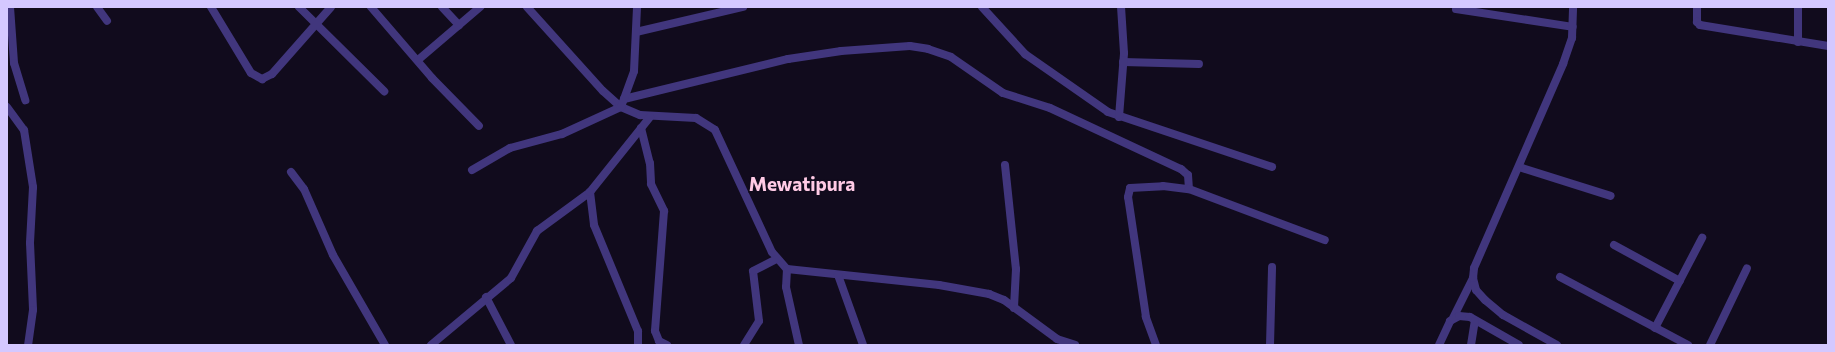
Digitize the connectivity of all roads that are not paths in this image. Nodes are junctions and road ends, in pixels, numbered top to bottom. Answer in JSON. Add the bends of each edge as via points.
{"nodes":[{"id":1,"x":10,"y":7,"type":"edge"},
{"id":2,"x":97,"y":7,"type":"edge"},
{"id":3,"x":211,"y":7,"type":"edge"},
{"id":4,"x":299,"y":7,"type":"edge"},
{"id":5,"x":331,"y":7,"type":"edge"},
{"id":6,"x":371,"y":7,"type":"edge"},
{"id":7,"x":442,"y":7,"type":"edge"},
{"id":8,"x":480,"y":7,"type":"edge"},
{"id":9,"x":527,"y":7,"type":"edge"},
{"id":10,"x":637,"y":7,"type":"edge"},
{"id":11,"x":743,"y":7,"type":"edge"},
{"id":12,"x":982,"y":7,"type":"edge"},
{"id":13,"x":1121,"y":7,"type":"edge"},
{"id":14,"x":1573,"y":7,"type":"edge"},
{"id":15,"x":1698,"y":7,"type":"edge"},
{"id":16,"x":1798,"y":7,"type":"edge"},
{"id":17,"x":1456,"y":9,"type":"dead end"},
{"id":18,"x":107,"y":21,"type":"dead end"},
{"id":19,"x":317,"y":24,"type":"junction"},
{"id":20,"x":459,"y":25,"type":"junction"},
{"id":21,"x":1573,"y":27,"type":"junction"},
{"id":22,"x":636,"y":32,"type":"junction"},
{"id":23,"x":1798,"y":42,"type":"junction"},
{"id":24,"x":1828,"y":46,"type":"edge"},
{"id":25,"x":418,"y":60,"type":"junction"},
{"id":26,"x":1123,"y":62,"type":"junction"},
{"id":27,"x":1199,"y":64,"type":"dead end"},
{"id":28,"x":384,"y":92,"type":"dead end"},
{"id":29,"x":25,"y":100,"type":"dead end"},
{"id":30,"x":623,"y":103,"type":"junction"},
{"id":31,"x":7,"y":107,"type":"edge"},
{"id":32,"x":650,"y":117,"type":"junction"},
{"id":33,"x":1119,"y":117,"type":"junction"},
{"id":34,"x":479,"y":126,"type":"dead end"},
{"id":35,"x":641,"y":128,"type":"junction"},
{"id":36,"x":1005,"y":165,"type":"dead end"},
{"id":37,"x":1272,"y":167,"type":"dead end"},
{"id":38,"x":1519,"y":167,"type":"junction"},
{"id":39,"x":472,"y":170,"type":"dead end"},
{"id":40,"x":291,"y":172,"type":"dead end"},
{"id":41,"x":1189,"y":189,"type":"junction"},
{"id":42,"x":590,"y":192,"type":"junction"},
{"id":43,"x":1611,"y":196,"type":"dead end"},
{"id":44,"x":1702,"y":238,"type":"dead end"},
{"id":45,"x":1325,"y":240,"type":"dead end"},
{"id":46,"x":1614,"y":245,"type":"dead end"},
{"id":47,"x":777,"y":258,"type":"junction"},
{"id":48,"x":1272,"y":266,"type":"dead end"},
{"id":49,"x":1747,"y":268,"type":"dead end"},
{"id":50,"x":787,"y":269,"type":"junction"},
{"id":51,"x":838,"y":275,"type":"junction"},
{"id":52,"x":1560,"y":277,"type":"dead end"},
{"id":53,"x":1473,"y":278,"type":"junction"},
{"id":54,"x":1680,"y":281,"type":"junction"},
{"id":55,"x":486,"y":297,"type":"junction"},
{"id":56,"x":1014,"y":308,"type":"junction"},
{"id":57,"x":1453,"y":318,"type":"junction"},
{"id":58,"x":1475,"y":321,"type":"junction"},
{"id":59,"x":1655,"y":328,"type":"junction"},
{"id":60,"x":639,"y":344,"type":"edge"},
{"id":61,"x":28,"y":345,"type":"edge"},
{"id":62,"x":385,"y":345,"type":"edge"},
{"id":63,"x":431,"y":345,"type":"edge"},
{"id":64,"x":511,"y":345,"type":"edge"},
{"id":65,"x":667,"y":345,"type":"edge"},
{"id":66,"x":744,"y":345,"type":"edge"},
{"id":67,"x":800,"y":345,"type":"edge"},
{"id":68,"x":863,"y":345,"type":"edge"},
{"id":69,"x":1070,"y":345,"type":"edge"},
{"id":70,"x":1156,"y":345,"type":"edge"},
{"id":71,"x":1270,"y":345,"type":"edge"},
{"id":72,"x":1439,"y":345,"type":"edge"},
{"id":73,"x":1471,"y":345,"type":"edge"},
{"id":74,"x":1519,"y":345,"type":"edge"},
{"id":75,"x":1557,"y":345,"type":"edge"},
{"id":76,"x":1688,"y":345,"type":"edge"},
{"id":77,"x":1710,"y":345,"type":"edge"}],
"edges":[{"from":1,"to":29,"type":"street","via":[[14,57]]},
{"from":2,"to":18,"type":"street"},
{"from":3,"to":19,"type":"street","via":[[251,74],[262,79],[272,74]]},
{"from":4,"to":19,"type":"street"},
{"from":5,"to":19,"type":"street"},
{"from":6,"to":25,"type":"street"},
{"from":7,"to":20,"type":"street"},
{"from":8,"to":20,"type":"street"},
{"from":9,"to":30,"type":"street","via":[[603,91]]},
{"from":10,"to":22,"type":"street"},
{"from":11,"to":22,"type":"street"},
{"from":12,"to":33,"type":"street","via":[[1025,54]]},
{"from":13,"to":26,"type":"street"},
{"from":14,"to":21,"type":"street"},
{"from":15,"to":23,"type":"street","via":[[1697,22],[1700,25]]},
{"from":16,"to":23,"type":"street"},
{"from":17,"to":21,"type":"street"},
{"from":19,"to":28,"type":"street"},
{"from":20,"to":25,"type":"street"},
{"from":21,"to":38,"type":"street","via":[[1563,64]]},
{"from":22,"to":30,"type":"street","via":[[634,71]]},
{"from":23,"to":24,"type":"street"},
{"from":25,"to":34,"type":"street"},
{"from":26,"to":27,"type":"street"},
{"from":26,"to":33,"type":"street"},
{"from":30,"to":32,"type":"street"},
{"from":30,"to":39,"type":"street","via":[[562,134],[510,148]]},
{"from":30,"to":41,"type":"street","via":[[788,59],[910,46],[928,48],[951,57],[1003,93],[1050,108],[1181,169],[1188,175]]},
{"from":31,"to":61,"type":"street","via":[[24,130],[33,187],[30,243],[33,310]]},
{"from":32,"to":35,"type":"street"},
{"from":32,"to":47,"type":"street","via":[[696,118],[715,130]]},
{"from":33,"to":37,"type":"street"},
{"from":35,"to":42,"type":"street"},
{"from":35,"to":65,"type":"street","via":[[650,163],[651,184],[664,211],[655,331],[659,340]]},
{"from":36,"to":56,"type":"street","via":[[1016,269]]},
{"from":38,"to":43,"type":"street"},
{"from":38,"to":53,"type":"street","via":[[1474,268]]},
{"from":40,"to":62,"type":"street","via":[[304,189],[333,255]]},
{"from":41,"to":45,"type":"street"},
{"from":41,"to":70,"type":"street","via":[[1134,186],[1128,193],[1146,317]]},
{"from":42,"to":55,"type":"street","via":[[537,231],[515,272]]},
{"from":42,"to":60,"type":"street","via":[[598,236],[638,331]]},
{"from":44,"to":54,"type":"street"},
{"from":46,"to":54,"type":"street"},
{"from":47,"to":50,"type":"street"},
{"from":47,"to":66,"type":"street","via":[[753,271],[759,321]]},
{"from":48,"to":71,"type":"street"},
{"from":49,"to":77,"type":"street"},
{"from":50,"to":51,"type":"street"},
{"from":50,"to":67,"type":"street","via":[[786,287]]},
{"from":51,"to":56,"type":"street","via":[[939,285],[989,294]]},
{"from":51,"to":68,"type":"street"},
{"from":52,"to":59,"type":"street"},
{"from":53,"to":57,"type":"street"},
{"from":53,"to":75,"type":"street","via":[[1481,295],[1503,315]]},
{"from":54,"to":59,"type":"street"},
{"from":55,"to":63,"type":"street"},
{"from":55,"to":64,"type":"street"},
{"from":56,"to":69,"type":"street"},
{"from":57,"to":58,"type":"street","via":[[1464,316]]},
{"from":57,"to":72,"type":"street"},
{"from":58,"to":73,"type":"street"},
{"from":58,"to":74,"type":"street"},
{"from":59,"to":76,"type":"street"}]}
